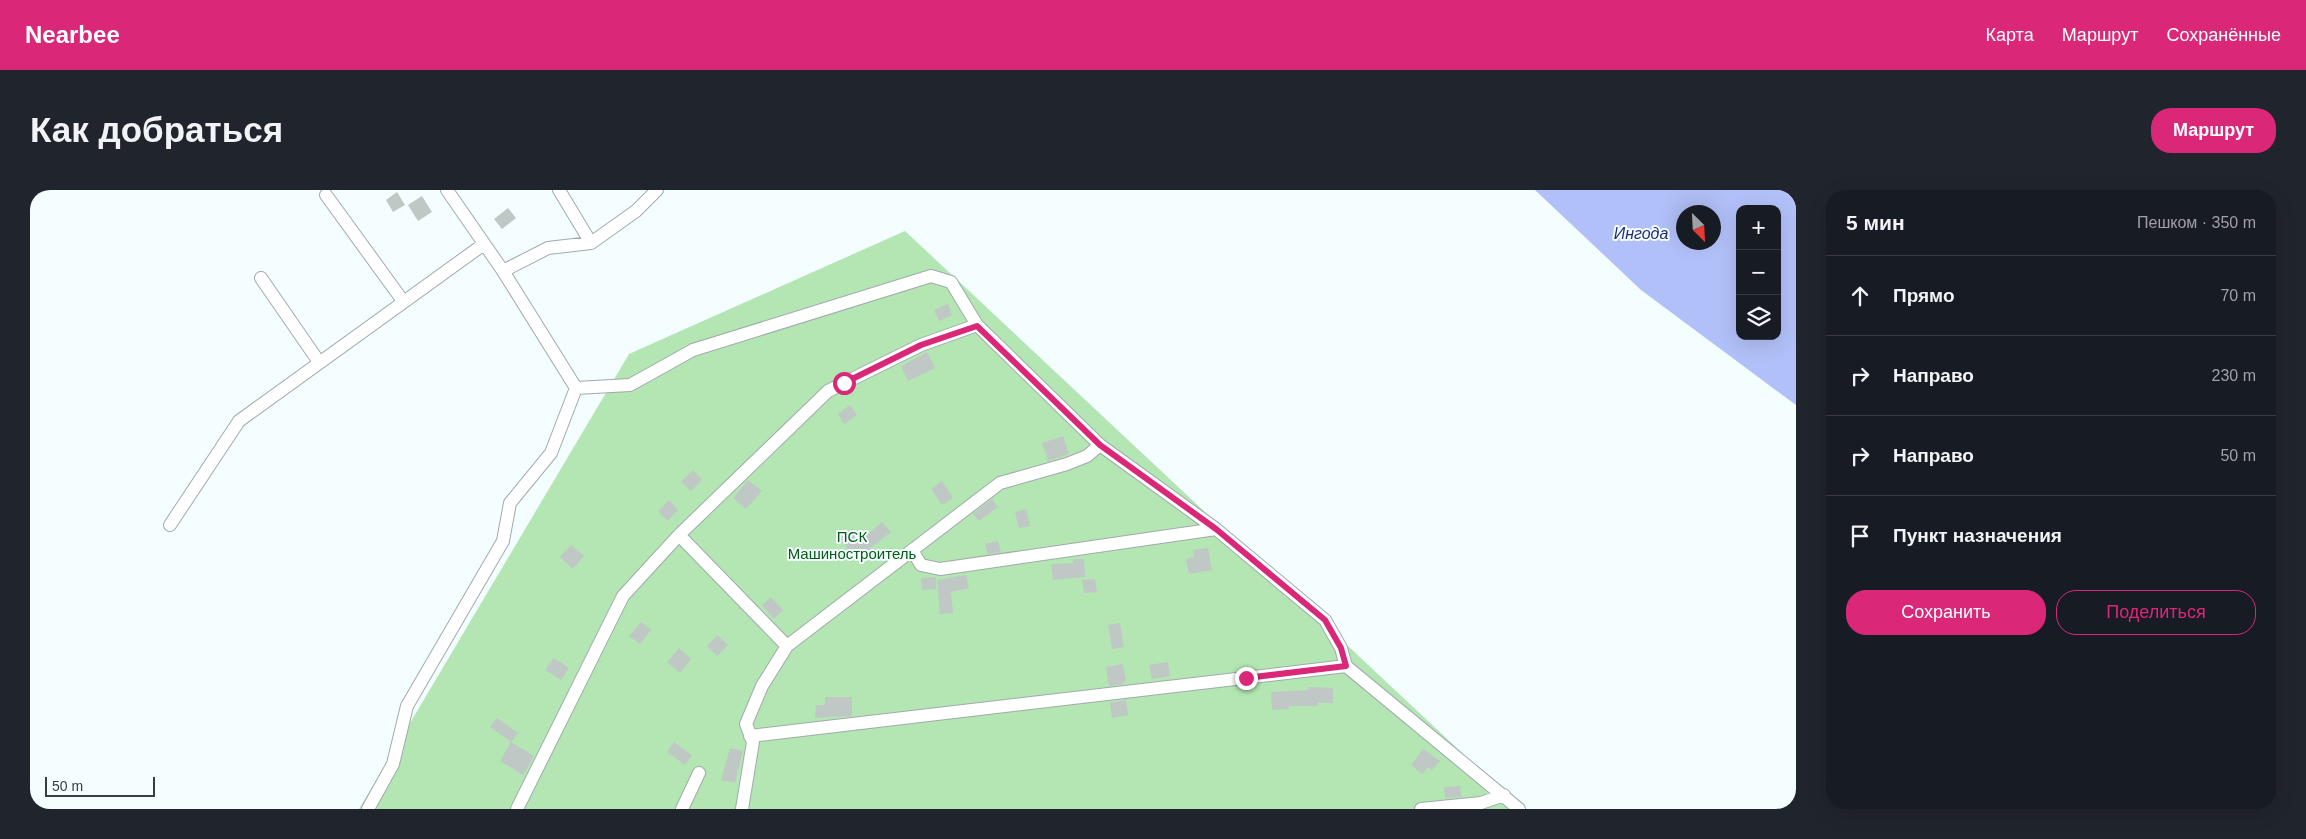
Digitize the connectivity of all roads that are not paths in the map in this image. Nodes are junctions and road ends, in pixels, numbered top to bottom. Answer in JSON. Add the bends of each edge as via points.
{"nodes":[{"id":1,"x":447,"y":190,"type":"edge"},
{"id":2,"x":559,"y":190,"type":"edge"},
{"id":3,"x":657,"y":190,"type":"edge"},
{"id":4,"x":326,"y":195,"type":"dead end"},
{"id":5,"x":591,"y":243,"type":"junction"},
{"id":6,"x":484,"y":244,"type":"junction"},
{"id":7,"x":503,"y":271,"type":"junction"},
{"id":8,"x":261,"y":278,"type":"dead end"},
{"id":9,"x":403,"y":301,"type":"junction"},
{"id":10,"x":977,"y":326,"type":"junction"},
{"id":11,"x":318,"y":362,"type":"junction"},
{"id":12,"x":576,"y":388,"type":"junction"},
{"id":13,"x":1100,"y":445,"type":"junction"},
{"id":14,"x":170,"y":525,"type":"dead end"},
{"id":15,"x":1216,"y":529,"type":"junction"},
{"id":16,"x":679,"y":535,"type":"junction"},
{"id":17,"x":912,"y":550,"type":"junction"},
{"id":18,"x":787,"y":646,"type":"junction"},
{"id":19,"x":1346,"y":666,"type":"junction"},
{"id":20,"x":750,"y":736,"type":"junction"},
{"id":21,"x":699,"y":773,"type":"dead end"},
{"id":22,"x":1504,"y":795,"type":"junction"},
{"id":23,"x":368,"y":809,"type":"edge"},
{"id":24,"x":517,"y":809,"type":"edge"},
{"id":25,"x":682,"y":809,"type":"edge"},
{"id":26,"x":742,"y":809,"type":"edge"},
{"id":27,"x":1421,"y":809,"type":"edge"},
{"id":28,"x":1519,"y":809,"type":"edge"}],
"edges":[{"from":1,"to":6,"type":"street"},
{"from":2,"to":5,"type":"street"},
{"from":3,"to":5,"type":"street","via":[[636,211]]},
{"from":4,"to":9,"type":"street"},
{"from":5,"to":7,"type":"street","via":[[548,248]]},
{"from":6,"to":7,"type":"street"},
{"from":6,"to":9,"type":"street"},
{"from":7,"to":12,"type":"street"},
{"from":8,"to":11,"type":"street"},
{"from":9,"to":11,"type":"street"},
{"from":10,"to":12,"type":"street","via":[[951,282],[931,276],[693,350],[630,385]]},
{"from":10,"to":13,"type":"street"},
{"from":10,"to":16,"type":"street","via":[[921,345],[828,391]]},
{"from":11,"to":14,"type":"street","via":[[239,421]]},
{"from":12,"to":23,"type":"street","via":[[551,453],[510,503],[503,541],[407,706],[393,764]]},
{"from":13,"to":15,"type":"street"},
{"from":13,"to":17,"type":"street","via":[[1087,456],[1067,464],[1000,482]]},
{"from":15,"to":17,"type":"street","via":[[940,569],[921,565]]},
{"from":15,"to":19,"type":"street","via":[[1325,620],[1341,648]]},
{"from":16,"to":18,"type":"street"},
{"from":16,"to":24,"type":"street","via":[[623,596]]},
{"from":17,"to":18,"type":"street"},
{"from":18,"to":20,"type":"street","via":[[762,686],[746,724]]},
{"from":19,"to":20,"type":"street"},
{"from":19,"to":22,"type":"street"},
{"from":20,"to":26,"type":"street","via":[[753,742]]},
{"from":21,"to":25,"type":"street"},
{"from":22,"to":27,"type":"street","via":[[1481,803]]},
{"from":22,"to":28,"type":"street"}]}
